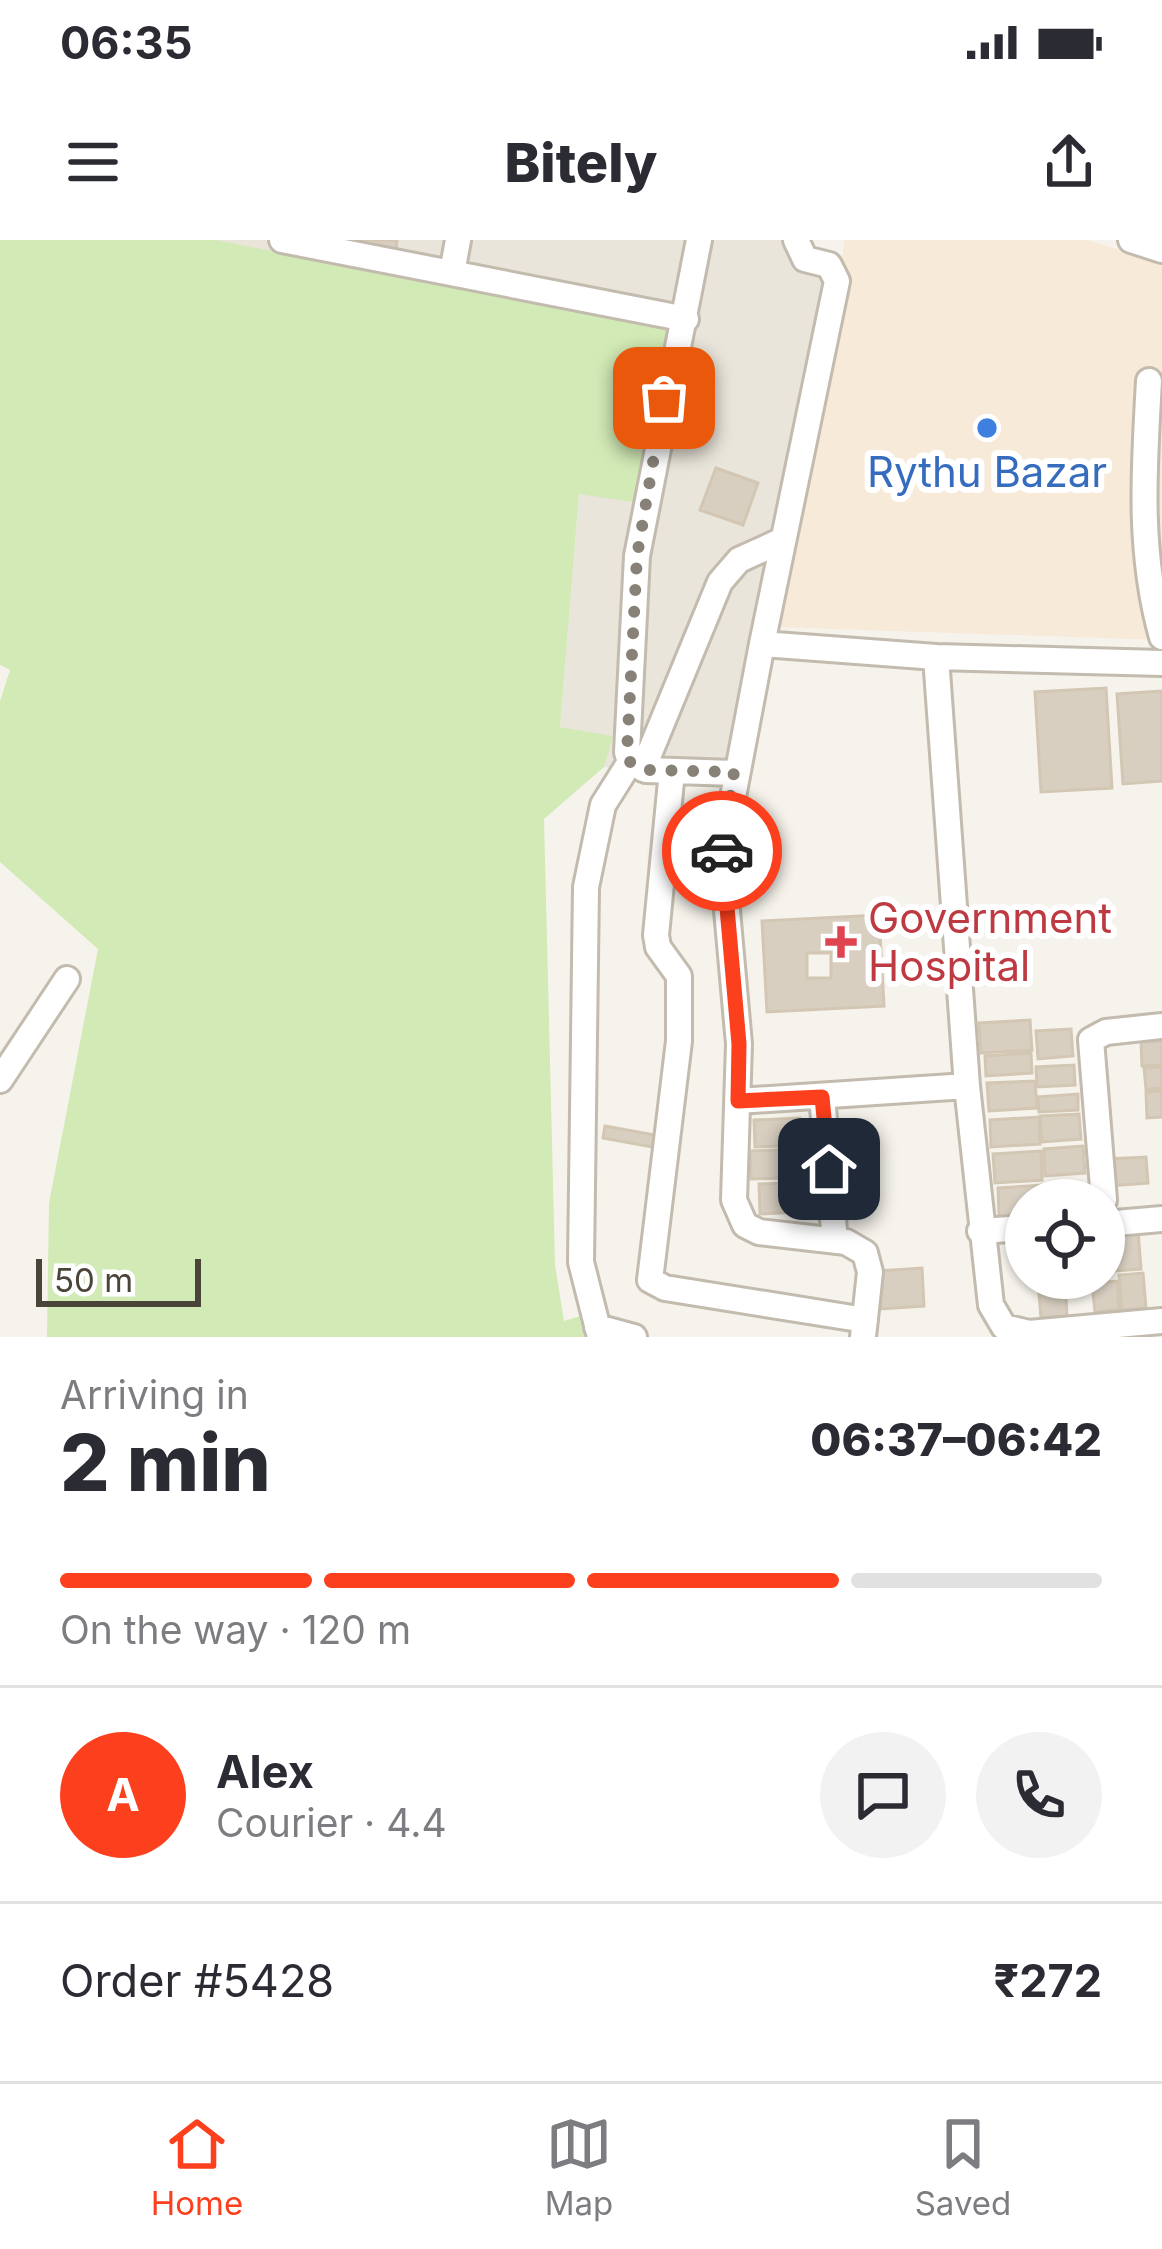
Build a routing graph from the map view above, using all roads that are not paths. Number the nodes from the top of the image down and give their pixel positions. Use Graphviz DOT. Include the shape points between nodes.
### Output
graph roads {
  1 [pos="282,240"];
  2 [pos="458,240"];
  3 [pos="699,240"];
  4 [pos="796,240"];
  5 [pos="1131,240"];
  6 [pos="1162,250"];
  7 [pos="452,273"];
  8 [pos="686,319"];
  9 [pos="1149,381"];
  10 [pos="783,540"];
  11 [pos="1162,637"];
  12 [pos="762,644"];
  13 [pos="936,657"];
  14 [pos="1162,663"];
  15 [pos="636,765"];
  16 [pos="672,772"];
  17 [pos="734,772"];
  18 [pos="67,979"];
  19 [pos="1162,1026"];
  20 [pos="0,1080"];
  21 [pos="967,1086"];
  22 [pos="822,1097"];
  23 [pos="738,1101"];
  24 [pos="1101,1179"];
  25 [pos="1125,1215"];
  26 [pos="1162,1219"];
  27 [pos="1005,1229"];
  28 [pos="980,1231"];
  29 [pos="836,1241"];
  30 [pos="1162,1322"];
  31 [pos="864,1329"];
  32 [pos="598,1332"];
  33 [pos="634,1337"];
  1 -- 7 [label="street"];
  2 -- 7 [label="street"];
  3 -- 8 [label="street"];
  4 -- 10 [label="street" via="805,259 829,265 837,281"];
  5 -- 6 [label="street"];
  7 -- 8 [label="street"];
  8 -- 15 [label="street" via="637,556"];
  9 -- 11 [label="street" via="1144,536"];
  10 -- 12 [label="street"];
  10 -- 15 [label="street" via="739,560 720,582"];
  12 -- 13 [label="street"];
  12 -- 17 [label="street"];
  13 -- 14 [label="street"];
  13 -- 21 [label="street"];
  15 -- 16 [label="street"];
  15 -- 32 [label="street" via="603,805 586,887 580,1262"];
  16 -- 17 [label="street"];
  16 -- 31 [label="street" via="656,934 679,976 680,1041 650,1280"];
  17 -- 23 [label="street" via="722,877"];
  18 -- 20 [label="street"];
  19 -- 24 [label="street" via="1091,1040"];
  21 -- 22 [label="street"];
  21 -- 28 [label="street"];
  22 -- 23 [label="street"];
  22 -- 29 [label="street"];
  23 -- 29 [label="street" via="737,1215 759,1232"];
  25 -- 26 [label="street"];
  27 -- 28 [label="street"];
  28 -- 30 [label="street" via="991,1305 1004,1327 1029,1333"];
  29 -- 31 [label="street" via="857,1246 869,1262"];
  32 -- 33 [label="street"];
}
